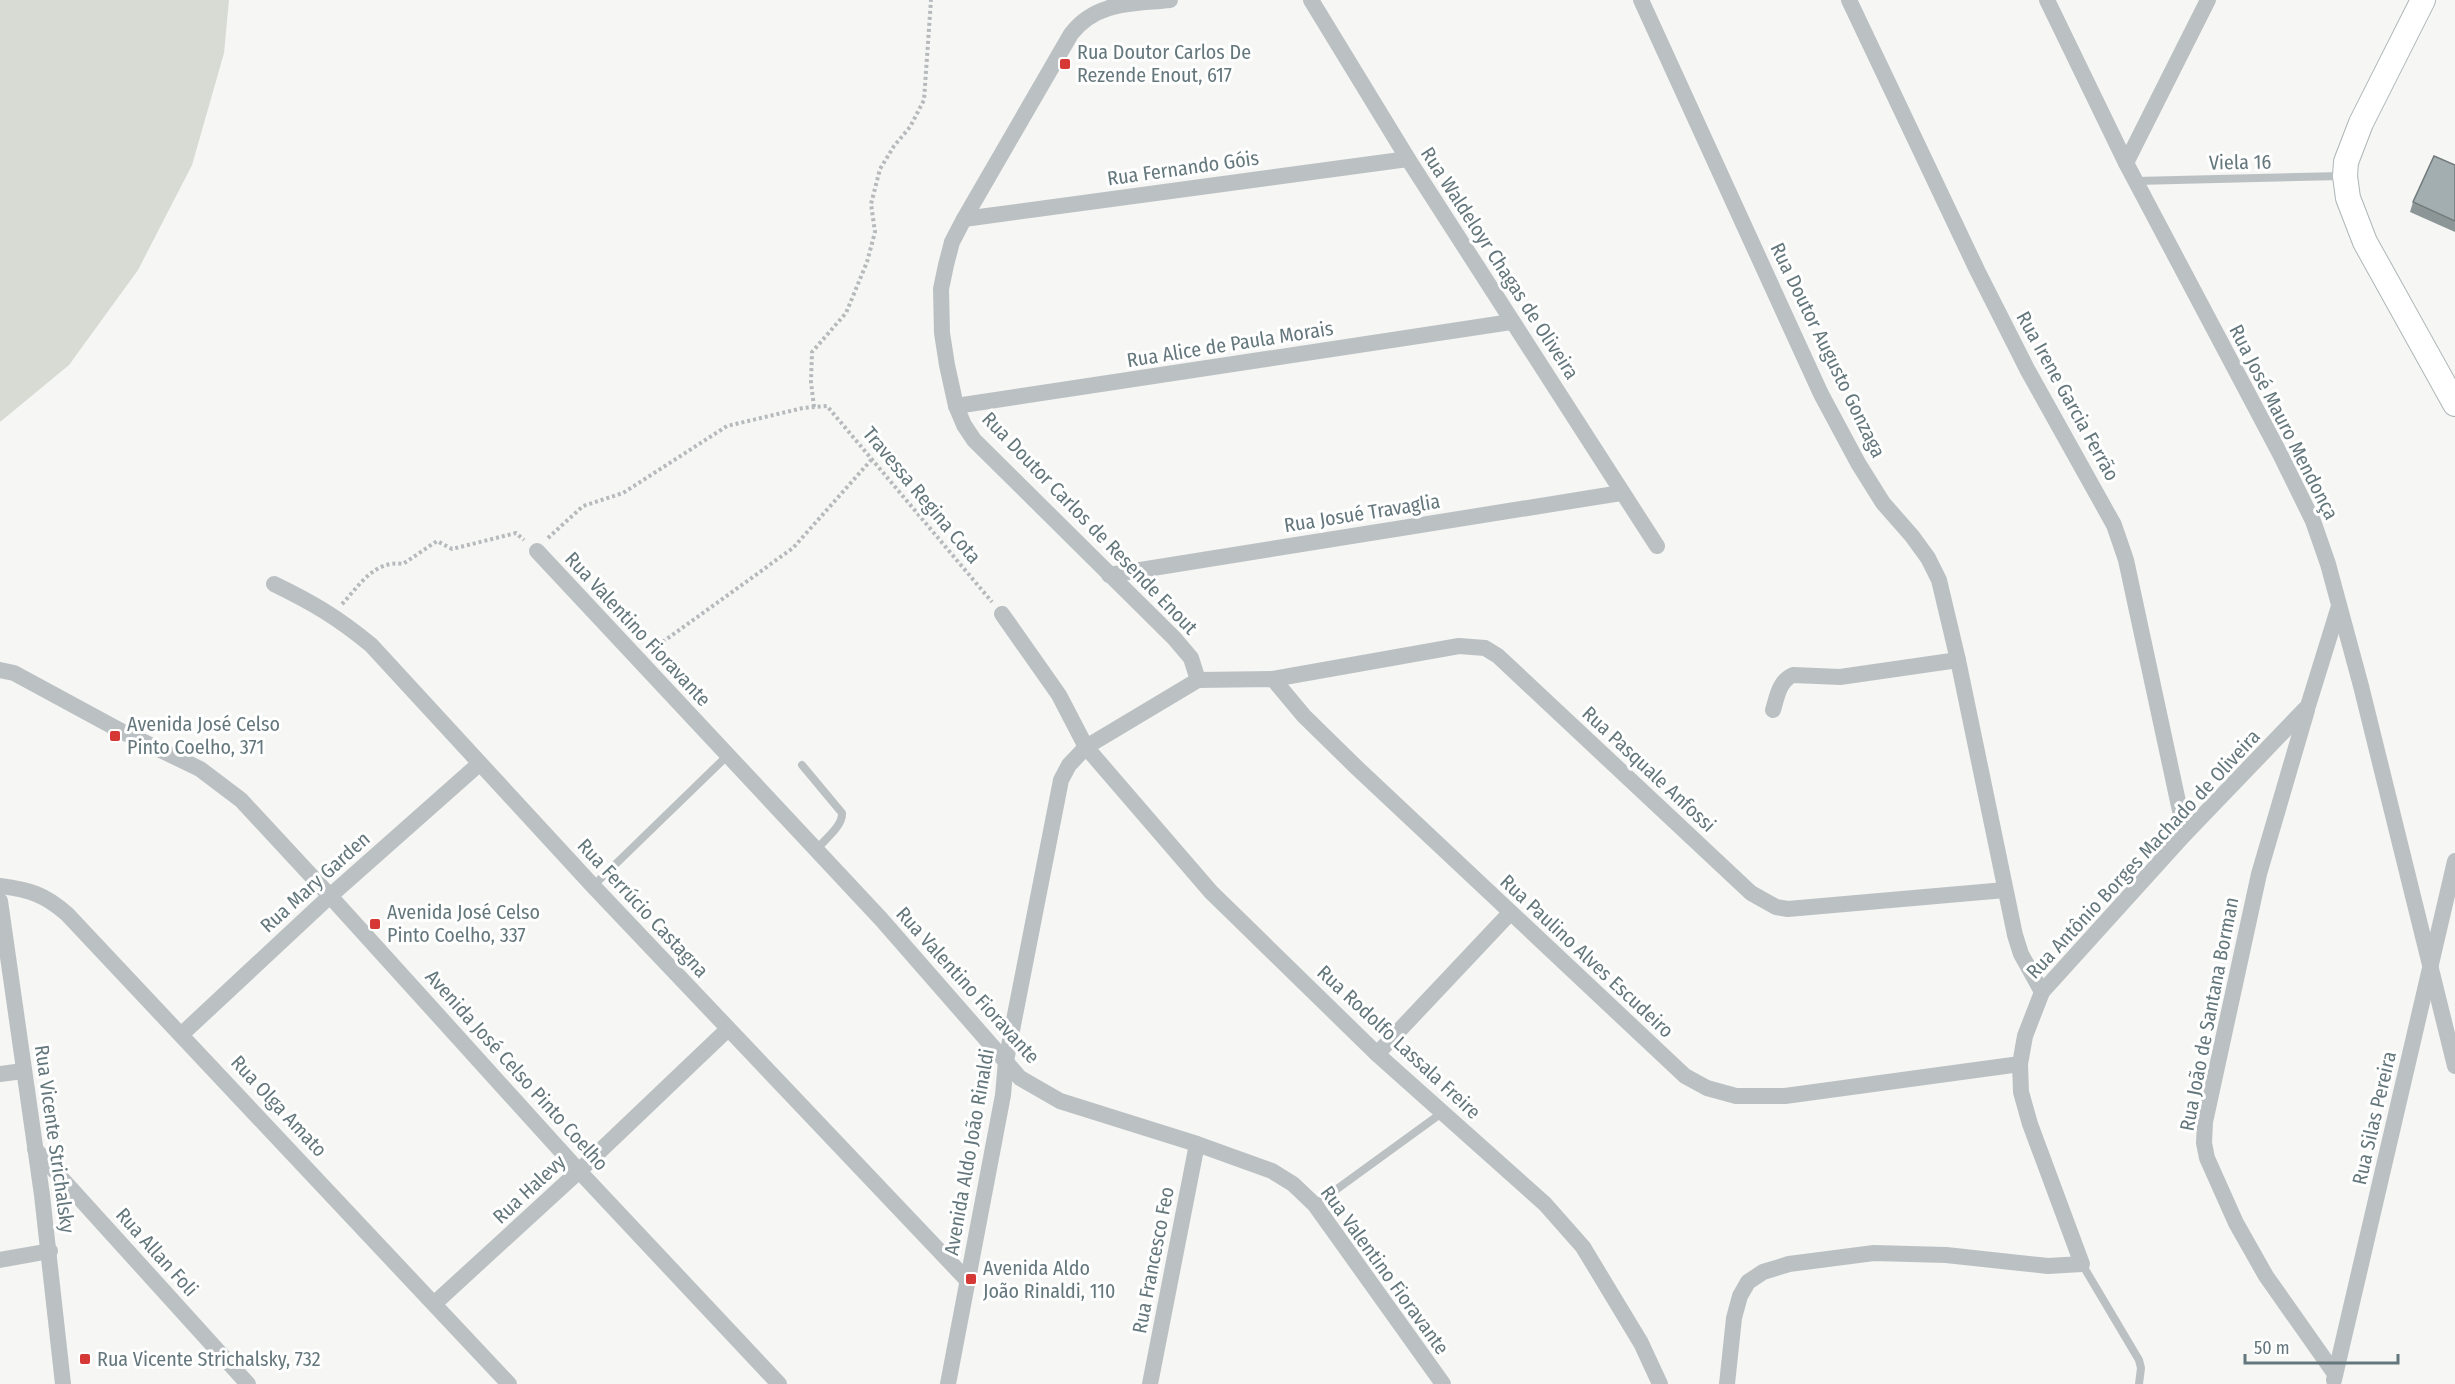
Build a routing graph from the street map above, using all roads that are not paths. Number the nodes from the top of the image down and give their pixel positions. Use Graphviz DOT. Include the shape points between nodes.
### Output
graph roads {
  1 [pos="1170,0"];
  2 [pos="1311,0"];
  3 [pos="1641,0"];
  4 [pos="1849,0"];
  5 [pos="2047,0"];
  6 [pos="2208,0"];
  7 [pos="2423,0"];
  8 [pos="1408,159"];
  9 [pos="2126,163"];
  10 [pos="2345,176"];
  11 [pos="2136,181"];
  12 [pos="964,219"];
  13 [pos="1511,322"];
  14 [pos="2455,404"];
  15 [pos="956,406"];
  16 [pos="1621,492"];
  17 [pos="1657,546"];
  18 [pos="537,551"];
  19 [pos="1109,575"];
  20 [pos="274,584"];
  21 [pos="2339,606"];
  22 [pos="1002,614"];
  23 [pos="1958,660"];
  24 [pos="0,670"];
  25 [pos="1273,679"];
  26 [pos="1198,680"];
  27 [pos="2308,706"];
  28 [pos="1773,710"];
  29 [pos="1086,747"];
  30 [pos="727,756"];
  31 [pos="479,764"];
  32 [pos="802,765"];
  33 [pos="2185,834"];
  34 [pos="816,850"];
  35 [pos="2455,861"];
  36 [pos="0,886"];
  37 [pos="593,886"];
  38 [pos="2005,890"];
  39 [pos="330,896"];
  40 [pos="0,901"];
  41 [pos="1510,913"];
  42 [pos="2431,970"];
  43 [pos="2042,992"];
  44 [pos="728,1029"];
  45 [pos="182,1034"];
  46 [pos="1377,1054"];
  47 [pos="1006,1061"];
  48 [pos="2020,1064"];
  49 [pos="2455,1066"];
  50 [pos="23,1071"];
  51 [pos="0,1074"];
  52 [pos="1443,1112"];
  53 [pos="1197,1144"];
  54 [pos="35,1148"];
  55 [pos="579,1172"];
  56 [pos="1314,1204"];
  57 [pos="50,1251"];
  58 [pos="0,1260"];
  59 [pos="2082,1263"];
  60 [pos="967,1280"];
  61 [pos="435,1303"];
  62 [pos="2334,1379"];
  63 [pos="63,1384"];
  64 [pos="248,1384"];
  65 [pos="509,1384"];
  66 [pos="779,1384"];
  67 [pos="948,1384"];
  68 [pos="1150,1384"];
  69 [pos="1443,1384"];
  70 [pos="1660,1384"];
  71 [pos="1727,1384"];
  72 [pos="2139,1384"];
  1 -- 12 [label="street, Rua Doutor Carlos de Resende Enout" via="1112,6 1079,23"];
  2 -- 8 [label="street, Rua Waldeloyr Chagas de Oliveira"];
  3 -- 23 [label="street, Rua Doutor Augusto Gonzaga" via="1821,394 1858,463 1939,580"];
  4 -- 33 [label="street, Rua Irene Garcia Ferrão" via="2017,350 2114,525 2126,560"];
  5 -- 9 [label="street, Rua José Mauro Mendonça"];
  6 -- 9 [label="street"];
  7 -- 10 [label="main road" via="2361,123 2346,162"];
  8 -- 12 [label="street, Rua Fernando Góis"];
  8 -- 13 [label="street, Rua Waldeloyr Chagas de Oliveira"];
  9 -- 11 [label="street, Rua José Mauro Mendonça"];
  10 -- 11 [label="lane, Viela 16"];
  10 -- 14 [label="main road" via="2348,198 2365,242"];
  11 -- 21 [label="street, Rua José Mauro Mendonça" via="2298,488"];
  12 -- 15 [label="street, Rua Doutor Carlos de Resende Enout" via="952,242 941,289 942,333"];
  13 -- 15 [label="street, Rua Alice de Paula Morais"];
  13 -- 16 [label="street, Rua Waldeloyr Chagas de Oliveira"];
  15 -- 19 [label="street, Rua Doutor Carlos de Resende Enout" via="974,440"];
  16 -- 17 [label="street, Rua Waldeloyr Chagas de Oliveira"];
  16 -- 19 [label="street, Rua Josué Travaglia"];
  18 -- 30 [label="street, Rua Valentino Fioravante"];
  19 -- 26 [label="street, Rua Doutor Carlos de Resende Enout" via="1186,652"];
  20 -- 31 [label="street, Rua Ferrúcio Castagna" via="333,615 371,645"];
  21 -- 27 [label="street, Rua Antônio Borges Machado de Oliveira"];
  21 -- 42 [label="street, Rua José Mauro Mendonça"];
  22 -- 29 [label="street, Rua Rodolfo Lassala Freire" via="1059,695"];
  23 -- 28 [label="street" via="1840,677 1793,675 1781,685"];
  23 -- 38 [label="street, Rua Doutor Augusto Gonzaga"];
  24 -- 39 [label="street, Avenida José Celso Pinto Coelho" via="31,681 220,782"];
  25 -- 26 [label="street"];
  25 -- 38 [label="street, Rua Pasquale Anfossi" via="1459,646 1485,648 1506,663 1751,893 1776,908"];
  25 -- 41 [label="street, Rua Paulino Alves Escudeiro" via="1304,716"];
  26 -- 29 [label="street, Avenida Aldo João Rinaldi"];
  27 -- 33 [label="street, Rua Antônio Borges Machado de Oliveira"];
  27 -- 62 [label="street, Rua João de Santana Borman" via="2259,874 2205,1122 2204,1143 2206,1158 2236,1223"];
  29 -- 46 [label="street, Rua Rodolfo Lassala Freire" via="1211,892"];
  29 -- 47 [label="street, Avenida Aldo João Rinaldi" via="1069,765 1055,801"];
  30 -- 34 [label="street, Rua Valentino Fioravante"];
  30 -- 37 [label="lane"];
  31 -- 37 [label="street, Rua Ferrúcio Castagna"];
  31 -- 39 [label="street, Rua Mary Garden"];
  32 -- 34 [label="lane" via="843,818"];
  33 -- 43 [label="street, Rua Antônio Borges Machado de Oliveira"];
  34 -- 47 [label="street, Rua Valentino Fioravante"];
  35 -- 42 [label="street, Rua Silas Pereira"];
  36 -- 45 [label="street, Rua Olga Amato" via="29,890 55,903"];
  37 -- 44 [label="street, Rua Ferrúcio Castagna"];
  38 -- 43 [label="street, Rua Doutor Augusto Gonzaga" via="2021,954"];
  39 -- 45 [label="street, Rua Mary Garden"];
  39 -- 55 [label="street, Avenida José Celso Pinto Coelho"];
  40 -- 50 [label="street, Rua Vicente Strichalsky"];
  41 -- 46 [label="street"];
  41 -- 48 [label="street, Rua Paulino Alves Escudeiro" via="1685,1076 1721,1092 1736,1096 1785,1096"];
  42 -- 49 [label="street, Rua José Mauro Mendonça"];
  42 -- 62 [label="street, Rua Silas Pereira"];
  43 -- 48 [label="street, Rua Antônio Borges Machado de Oliveira" via="2025,1036"];
  44 -- 55 [label="street, Rua Halevy"];
  44 -- 60 [label="street, Rua Ferrúcio Castagna"];
  45 -- 61 [label="street, Rua Olga Amato"];
  46 -- 52 [label="street, Rua Rodolfo Lassala Freire"];
  47 -- 53 [label="street, Rua Valentino Fioravante" via="1020,1078 1060,1101"];
  47 -- 60 [label="street, Avenida Aldo João Rinaldi" via="1003,1095"];
  48 -- 59 [label="street, Rua Antônio Borges Machado de Oliveira" via="2021,1092 2030,1124"];
  50 -- 51 [label="street"];
  50 -- 54 [label="street, Rua Vicente Strichalsky"];
  52 -- 56 [label="lane"];
  52 -- 70 [label="street, Rua Rodolfo Lassala Freire" via="1545,1204 1583,1247 1641,1343"];
  53 -- 56 [label="street, Rua Valentino Fioravante" via="1272,1171"];
  53 -- 68 [label="street, Rua Francesco Feo"];
  54 -- 57 [label="street, Rua Vicente Strichalsky"];
  54 -- 64 [label="street, Rua Allan Foli"];
  55 -- 61 [label="street, Rua Halevy"];
  55 -- 66 [label="street, Avenida José Celso Pinto Coelho"];
  56 -- 69 [label="street, Rua Valentino Fioravante"];
  57 -- 58 [label="street"];
  57 -- 63 [label="street, Rua Vicente Strichalsky"];
  59 -- 71 [label="street" via="2048,1266 1946,1255 1874,1253 1789,1264 1763,1272 1748,1282 1740,1296"];
  59 -- 72 [label="lane" via="2139,1360"];
  60 -- 67 [label="street, Avenida Aldo João Rinaldi"];
  61 -- 65 [label="street, Rua Olga Amato"];
}
